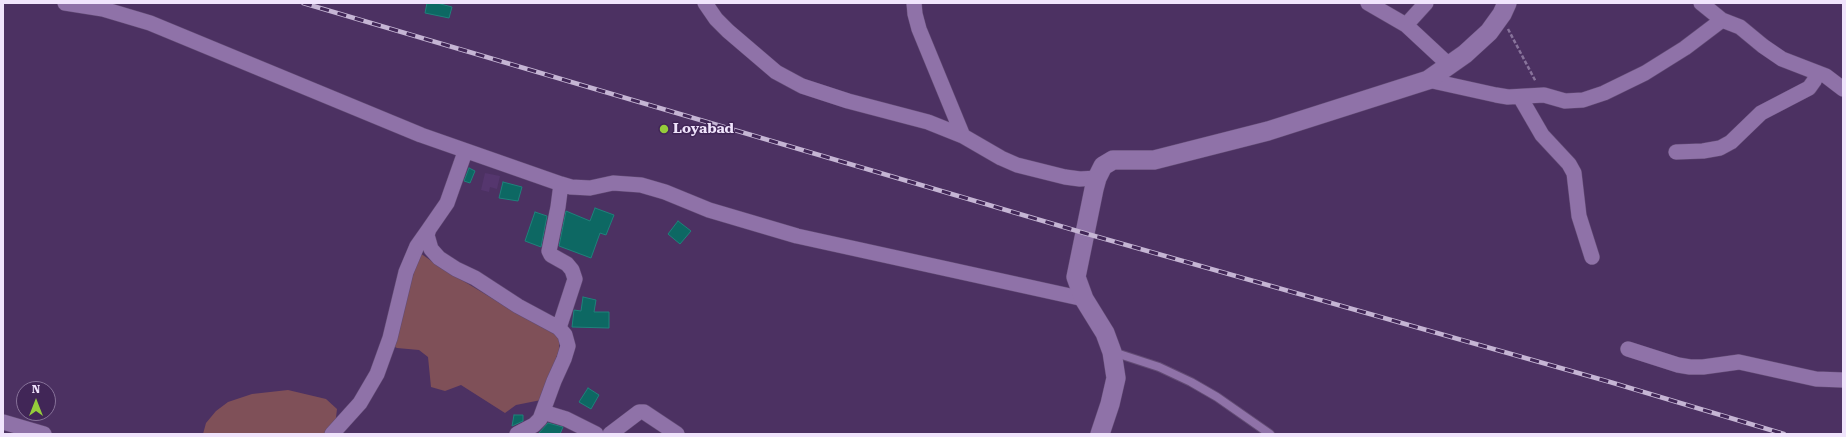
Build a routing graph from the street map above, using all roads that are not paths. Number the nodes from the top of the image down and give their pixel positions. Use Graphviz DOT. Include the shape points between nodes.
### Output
graph roads {
  1 [pos="65,3"];
  2 [pos="706,3"];
  3 [pos="914,3"];
  4 [pos="1368,3"];
  5 [pos="1426,3"];
  6 [pos="1701,3"];
  7 [pos="1504,9"];
  8 [pos="1722,20"];
  9 [pos="1406,25"];
  10 [pos="1449,66"];
  11 [pos="1817,73"];
  12 [pos="1428,80"];
  13 [pos="1843,89"];
  14 [pos="1520,97"];
  15 [pos="962,136"];
  16 [pos="465,152"];
  17 [pos="1676,152"];
  18 [pos="1096,178"];
  19 [pos="561,184"];
  20 [pos="429,229"];
  21 [pos="1592,256"];
  22 [pos="1084,298"];
  23 [pos="559,328"];
  24 [pos="1628,349"];
  25 [pos="1112,352"];
  26 [pos="1843,380"];
  27 [pos="543,412"];
  28 [pos="3,422"];
  29 [pos="534,430"];
  30 [pos="44,434"];
  31 [pos="332,434"];
  32 [pos="517,434"];
  33 [pos="596,434"];
  34 [pos="610,434"];
  35 [pos="677,434"];
  36 [pos="1100,434"];
  37 [pos="1270,434"];
  1 -- 16 [label="street" via="103,9 164,29"];
  2 -- 15 [label="street" via="716,19 728,31 776,72 788,79 848,101 928,122"];
  3 -- 15 [label="street" via="918,29"];
  4 -- 9 [label="street"];
  5 -- 9 [label="street"];
  6 -- 8 [label="street"];
  7 -- 10 [label="street" via="1489,32"];
  8 -- 11 [label="street" via="1740,27 1782,59"];
  8 -- 14 [label="street" via="1669,59 1604,93 1572,101 1544,95"];
  9 -- 10 [label="street"];
  10 -- 12 [label="street"];
  11 -- 13 [label="street" via="1826,76"];
  11 -- 17 [label="street" via="1809,88 1761,113 1731,142 1720,148"];
  12 -- 14 [label="street" via="1496,95"];
  12 -- 18 [label="street" via="1268,131 1154,160 1114,160 1103,166"];
  14 -- 21 [label="street" via="1542,135 1574,173 1578,216"];
  15 -- 18 [label="street" via="1017,164 1065,177"];
  16 -- 19 [label="street"];
  16 -- 20 [label="street" via="447,203"];
  18 -- 22 [label="street" via="1076,277"];
  19 -- 22 [label="street" via="590,188 614,182 641,185 709,210 797,236"];
  19 -- 23 [label="street" via="549,251 551,255 567,264 575,279"];
  20 -- 23 [label="street" via="428,244 439,258"];
  20 -- 31 [label="street" via="417,246 406,272 390,338 376,374 360,403"];
  22 -- 25 [label="street" via="1105,333"];
  23 -- 27 [label="street" via="565,335 567,352"];
  24 -- 26 [label="street" via="1690,367 1739,362 1816,379"];
  25 -- 36 [label="street" via="1116,378"];
  25 -- 37 [label="lane" via="1159,367 1191,382"];
  27 -- 29 [label="street"];
  27 -- 33 [label="street" via="566,419"];
  28 -- 30 [label="street"];
  29 -- 32 [label="street"];
  34 -- 35 [label="street" via="639,412 644,412"];
}
